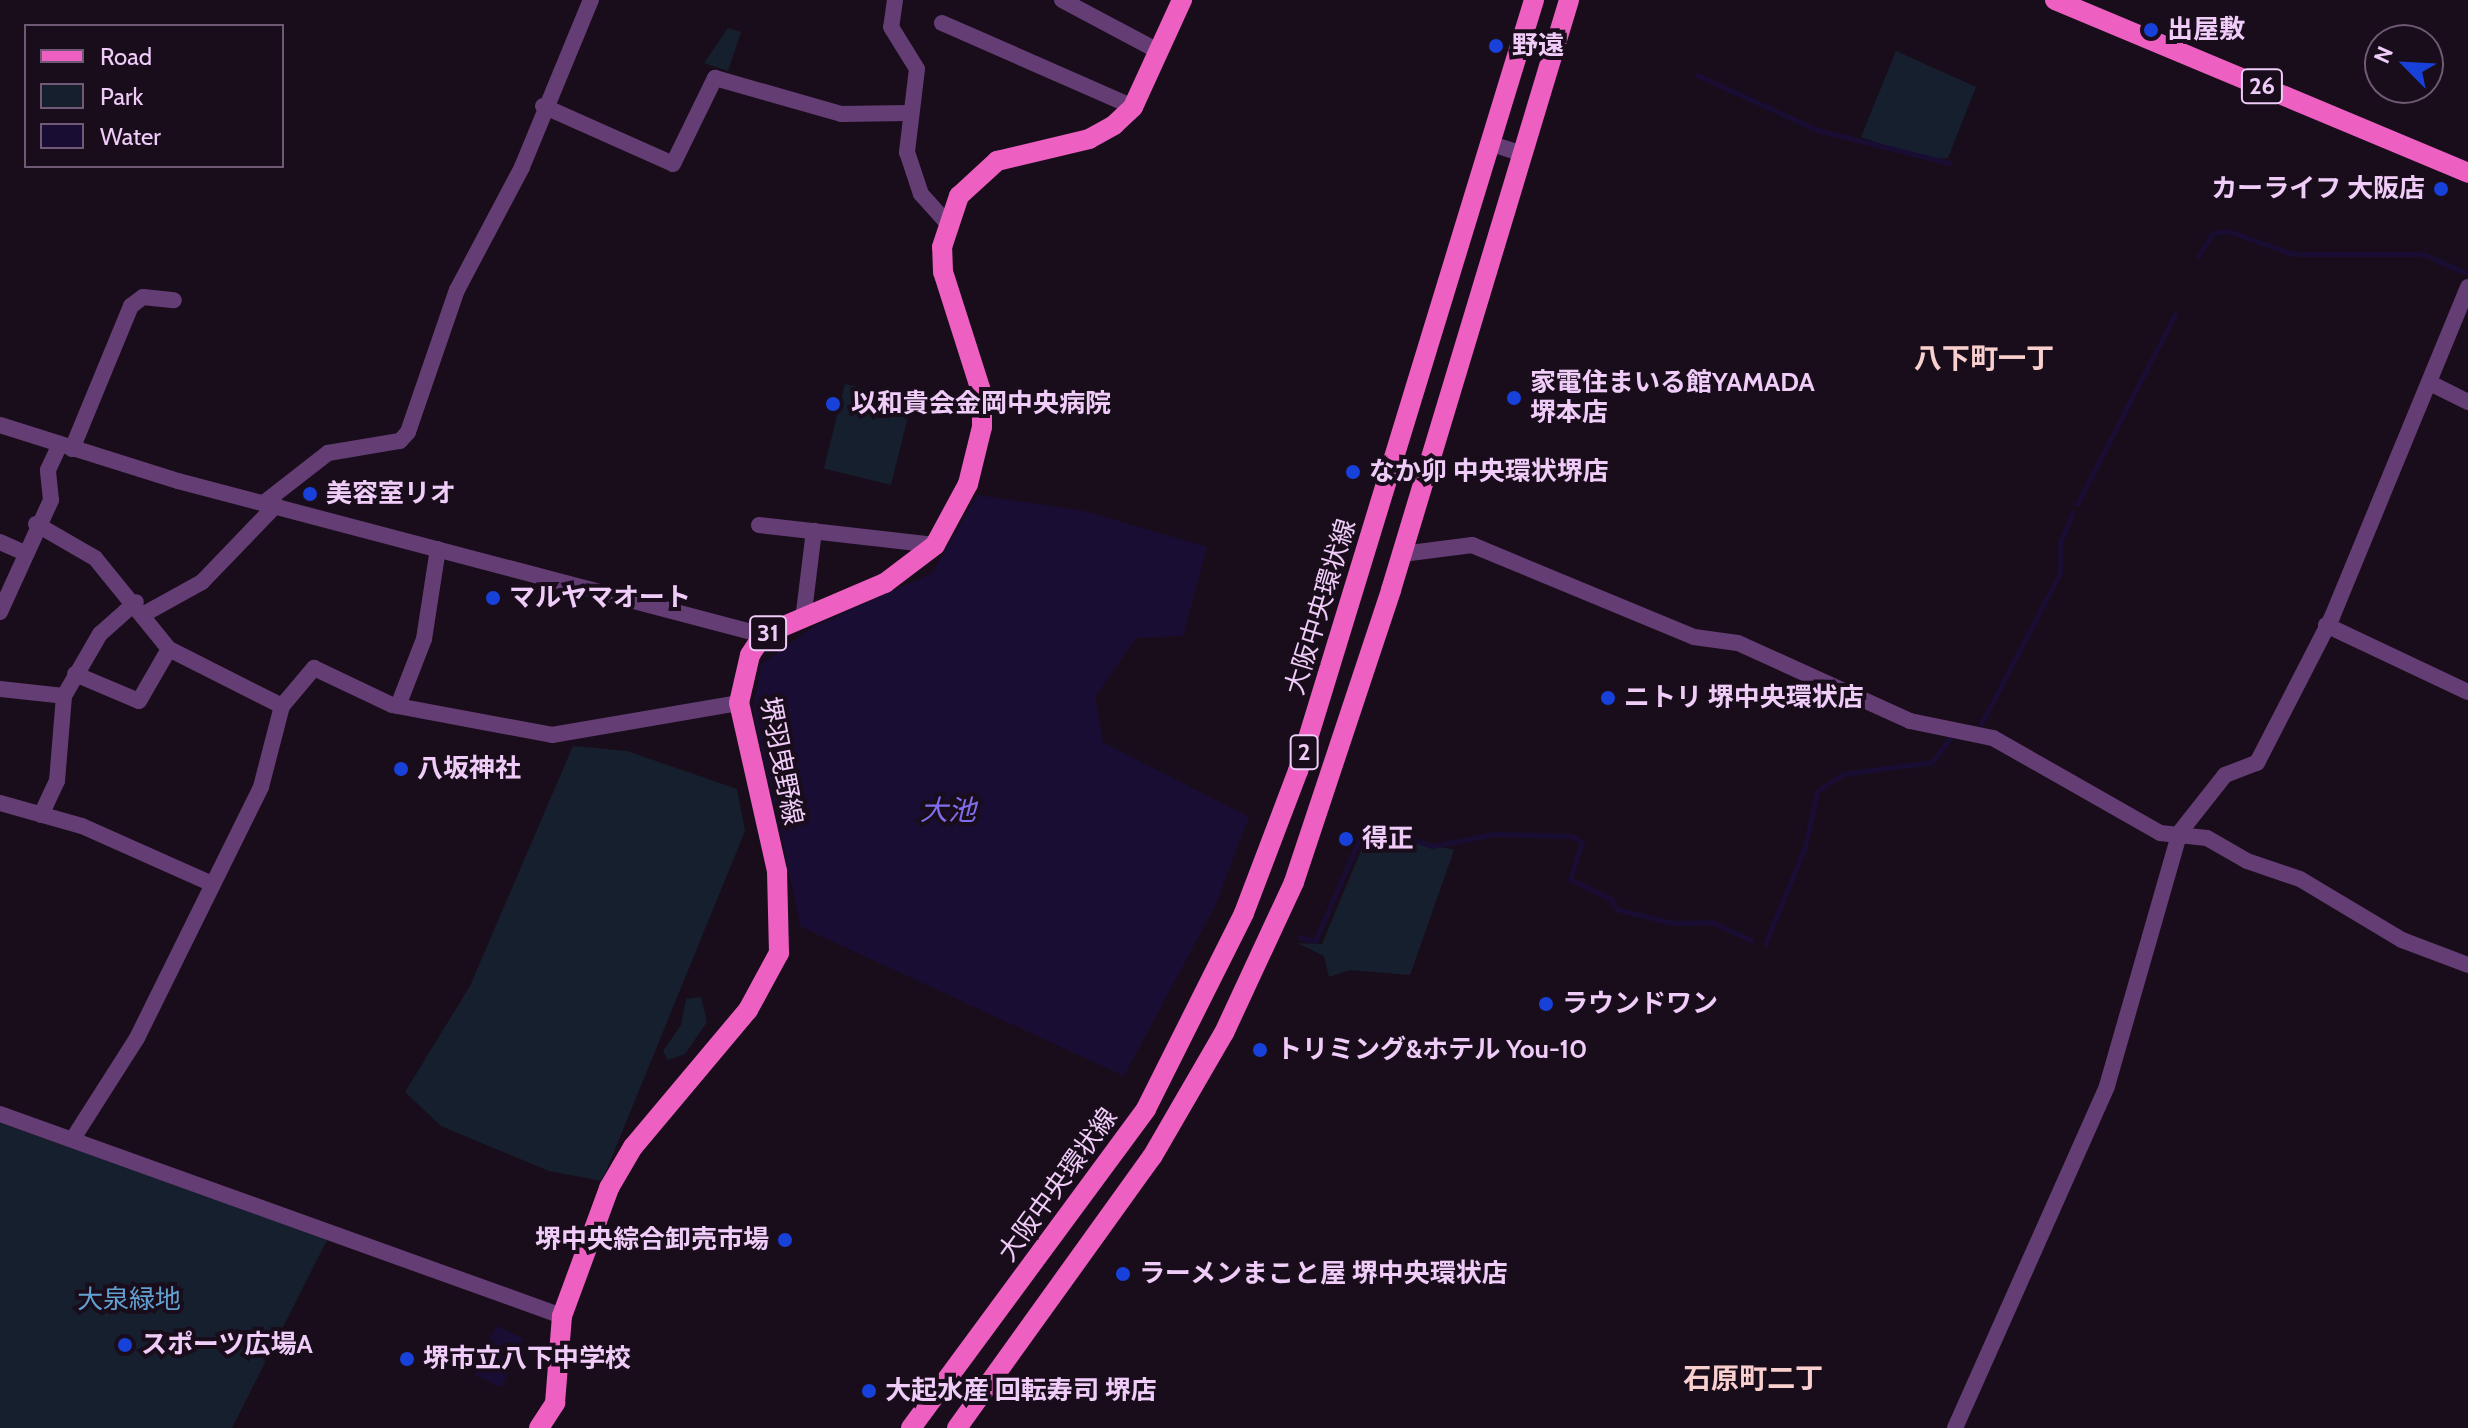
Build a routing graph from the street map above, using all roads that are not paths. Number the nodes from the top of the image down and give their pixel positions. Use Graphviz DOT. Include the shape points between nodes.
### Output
graph roads {
  1 [pos="591,0"];
  2 [pos="895,0"];
  3 [pos="1062,0"];
  4 [pos="1182,0"];
  5 [pos="1534,0"];
  6 [pos="1569,0"];
  7 [pos="2055,0"];
  8 [pos="942,23"];
  9 [pos="1158,51"];
  10 [pos="543,106"];
  11 [pos="1133,107"];
  12 [pos="908,113"];
  13 [pos="1492,144"];
  14 [pos="1522,154"];
  15 [pos="2468,173"];
  16 [pos="947,223"];
  17 [pos="2468,287"];
  18 [pos="174,300"];
  19 [pos="2432,384"];
  20 [pos="2468,402"];
  21 [pos="0,425"];
  22 [pos="66,448"];
  23 [pos="270,504"];
  24 [pos="36,524"];
  25 [pos="759,525"];
  26 [pos="814,531"];
  27 [pos="0,542"];
  28 [pos="935,545"];
  29 [pos="438,549"];
  30 [pos="22,552"];
  31 [pos="1402,554"];
  32 [pos="141,608"];
  33 [pos="0,612"];
  34 [pos="803,620"];
  35 [pos="2326,625"];
  36 [pos="763,635"];
  37 [pos="169,649"];
  38 [pos="75,674"];
  39 [pos="1,686"];
  40 [pos="2468,692"];
  41 [pos="64,696"];
  42 [pos="739,703"];
  43 [pos="282,706"];
  44 [pos="398,706"];
  45 [pos="0,803"];
  46 [pos="41,815"];
  47 [pos="2180,832"];
  48 [pos="212,884"];
  49 [pos="2468,965"];
  50 [pos="0,1114"];
  51 [pos="74,1137"];
  52 [pos="562,1316"];
  53 [pos="539,1428"];
  54 [pos="911,1428"];
  55 [pos="957,1428"];
  56 [pos="1955,1428"];
  1 -- 10 [label="street"];
  2 -- 12 [label="street" via="891,27 917,69"];
  3 -- 9 [label="street"];
  4 -- 9 [label="main road, 31"];
  5 -- 13 [label="main road, 大阪中央環状線 / 2"];
  6 -- 14 [label="main road, 2"];
  7 -- 15 [label="main road, 26"];
  8 -- 11 [label="street"];
  9 -- 11 [label="main road, 31"];
  10 -- 12 [label="street" via="673,164 715,78 841,114"];
  10 -- 23 [label="street" via="522,167 457,290 408,432 400,441 328,453"];
  11 -- 16 [label="main road, 31" via="1089,139 997,161 959,196"];
  12 -- 16 [label="street" via="907,152 921,194"];
  13 -- 14 [label="street"];
  13 -- 54 [label="main road, 大阪中央環状線 / 2" via="1298,771 1232,941 1146,1109"];
  14 -- 31 [label="main road, 2"];
  16 -- 28 [label="main road, 31" via="943,272 982,394 982,427 968,484"];
  17 -- 19 [label="street"];
  18 -- 22 [label="street" via="143,297 131,306"];
  19 -- 20 [label="street"];
  19 -- 35 [label="street"];
  21 -- 22 [label="street"];
  22 -- 23 [label="street"];
  22 -- 24 [label="street" via="48,470 51,500"];
  23 -- 29 [label="street"];
  23 -- 32 [label="street" via="202,582"];
  24 -- 30 [label="street"];
  24 -- 32 [label="street" via="95,558"];
  25 -- 26 [label="street"];
  26 -- 28 [label="street"];
  26 -- 34 [label="street"];
  27 -- 30 [label="street"];
  28 -- 34 [label="main road, 31" via="885,583"];
  29 -- 36 [label="street"];
  29 -- 44 [label="street" via="424,639"];
  30 -- 33 [label="street"];
  31 -- 47 [label="street" via="1472,545 1516,559 1694,637 1738,643 1910,721 1993,738 2160,833"];
  31 -- 55 [label="main road, 2" via="1294,882 1251,981 1152,1157"];
  32 -- 37 [label="street"];
  32 -- 38 [label="street" via="100,634"];
  34 -- 36 [label="main road, 31"];
  35 -- 40 [label="street"];
  35 -- 47 [label="street" via="2257,763 2225,775"];
  36 -- 42 [label="main road, 堺羽曳野線 / 31" via="750,655"];
  37 -- 38 [label="street" via="139,701"];
  37 -- 43 [label="street"];
  38 -- 41 [label="street"];
  39 -- 41 [label="street"];
  41 -- 46 [label="street" via="57,781"];
  42 -- 44 [label="street" via="552,735"];
  42 -- 52 [label="main road, 堺羽曳野線 / 31" via="777,871 779,953 709,1064 633,1147 584,1244"];
  43 -- 44 [label="street" via="314,668"];
  43 -- 48 [label="street" via="261,787"];
  45 -- 46 [label="street"];
  46 -- 48 [label="street" via="82,826"];
  47 -- 49 [label="street" via="2300,879 2402,940"];
  47 -- 56 [label="street" via="2107,1086"];
  48 -- 51 [label="street" via="137,1038"];
  50 -- 51 [label="street"];
  51 -- 52 [label="street"];
  52 -- 53 [label="main road, 堺羽曳野線 / 31" via="555,1403"];
}
